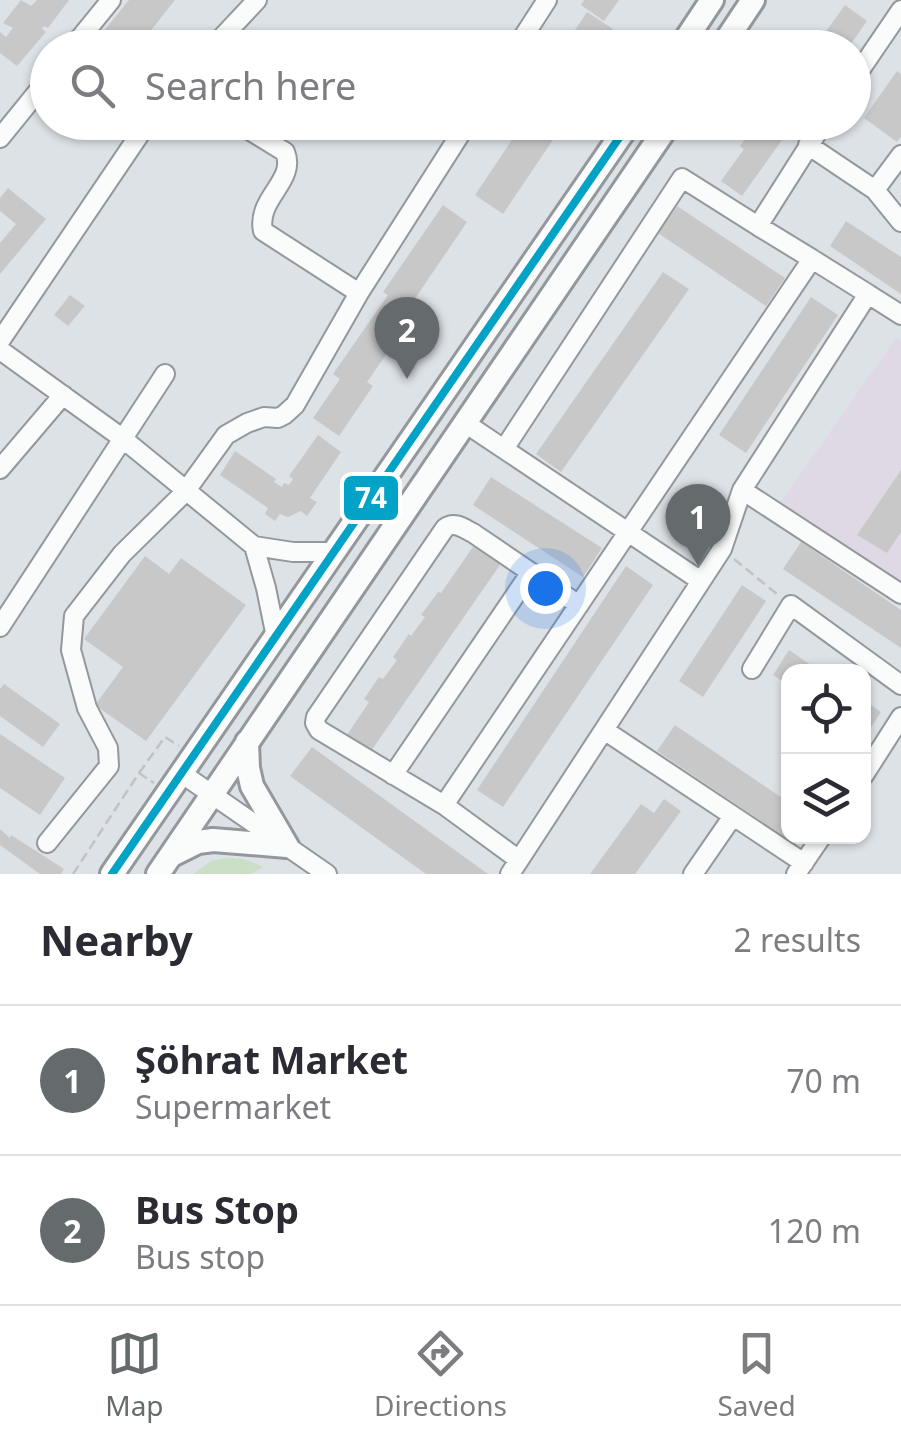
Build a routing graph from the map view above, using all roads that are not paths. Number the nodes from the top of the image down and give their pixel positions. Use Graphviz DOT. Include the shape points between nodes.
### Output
graph roads {
  1 [pos="111,0"];
  2 [pos="257,0"];
  3 [pos="547,0"];
  4 [pos="712,0"];
  5 [pos="754,0"];
  6 [pos="901,10"];
  7 [pos="87,30"];
  8 [pos="229,30"];
  9 [pos="528,30"];
  10 [pos="692,30"];
  11 [pos="733,30"];
  12 [pos="871,54"];
  13 [pos="30,100"];
  14 [pos="0,138"];
  15 [pos="136,140"];
  16 [pos="265,140"];
  17 [pos="457,140"];
  18 [pos="618,140"];
  19 [pos="658,140"];
  20 [pos="811,140"];
  21 [pos="808,145"];
  22 [pos="901,155"];
  23 [pos="875,190"];
  24 [pos="901,222"];
  25 [pos="758,226"];
  26 [pos="812,259"];
  27 [pos="359,293"];
  28 [pos="868,294"];
  29 [pos="901,315"];
  30 [pos="0,341"];
  31 [pos="0,350"];
  32 [pos="165,374"];
  33 [pos="63,395"];
  34 [pos="465,422"];
  35 [pos="122,438"];
  36 [pos="504,449"];
  37 [pos="0,469"];
  38 [pos="742,490"];
  39 [pos="185,492"];
  40 [pos="628,532"];
  41 [pos="254,546"];
  42 [pos="334,552"];
  43 [pos="530,572"];
  44 [pos="701,581"];
  45 [pos="901,594"];
  46 [pos="579,605"];
  47 [pos="0,628"];
  48 [pos="276,637"];
  49 [pos="752,669"];
  50 [pos="901,684"];
  51 [pos="901,717"];
  52 [pos="604,730"];
  53 [pos="247,742"];
  54 [pos="871,763"];
  55 [pos="180,773"];
  56 [pos="393,775"];
  57 [pos="212,794"];
  58 [pos="444,805"];
  59 [pos="733,816"];
  60 [pos="48,844"];
  61 [pos="816,844"];
  62 [pos="288,846"];
  63 [pos="164,865"];
  64 [pos="514,867"];
  65 [pos="800,868"];
  66 [pos="112,874"];
  67 [pos="327,874"];
  68 [pos="693,874"];
  1 -- 7 [label="street"];
  2 -- 8 [label="street"];
  3 -- 9 [label="street"];
  4 -- 10 [label="main road"];
  5 -- 11 [label="main road"];
  6 -- 12 [label="street"];
  13 -- 14 [label="street"];
  15 -- 30 [label="street"];
  16 -- 27 [label="street" via="288,159 263,209 263,231"];
  17 -- 27 [label="street"];
  18 -- 42 [label="main road"];
  19 -- 34 [label="main road"];
  20 -- 21 [label="street"];
  21 -- 23 [label="street"];
  21 -- 25 [label="street"];
  22 -- 23 [label="street"];
  23 -- 24 [label="street"];
  25 -- 26 [label="street"];
  25 -- 36 [label="street" via="682,178"];
  26 -- 28 [label="street"];
  26 -- 40 [label="street"];
  27 -- 39 [label="street" via="295,405 284,416 264,417 226,435"];
  28 -- 29 [label="street"];
  28 -- 38 [label="street"];
  31 -- 33 [label="street"];
  32 -- 35 [label="street"];
  33 -- 35 [label="street"];
  33 -- 37 [label="street"];
  34 -- 36 [label="street"];
  34 -- 53 [label="main road"];
  35 -- 39 [label="street"];
  35 -- 47 [label="street"];
  36 -- 40 [label="street"];
  38 -- 44 [label="street" via="722,548"];
  38 -- 45 [label="street"];
  39 -- 41 [label="street"];
  39 -- 60 [label="street" via="122,554 74,616 72,650 109,766"];
  40 -- 44 [label="street"];
  40 -- 46 [label="street"];
  41 -- 42 [label="street"];
  41 -- 48 [label="street"];
  42 -- 48 [label="main road"];
  43 -- 46 [label="street"];
  43 -- 56 [label="street"];
  43 -- 56 [label="street" via="450,524 322,706 319,730"];
  44 -- 52 [label="street"];
  46 -- 58 [label="street"];
  48 -- 55 [label="main road"];
  49 -- 50 [label="street" via="790,606"];
  51 -- 54 [label="street"];
  52 -- 59 [label="street"];
  52 -- 64 [label="street"];
  53 -- 57 [label="main road"];
  53 -- 62 [label="main road" via="252,786"];
  55 -- 57 [label="street"];
  55 -- 66 [label="main road"];
  56 -- 58 [label="street"];
  57 -- 62 [label="street"];
  57 -- 63 [label="main road"];
  58 -- 64 [label="street"];
  59 -- 65 [label="street"];
  59 -- 68 [label="street"];
  61 -- 65 [label="street"];
  62 -- 63 [label="main road" via="198,842"];
  62 -- 67 [label="street"];
}
